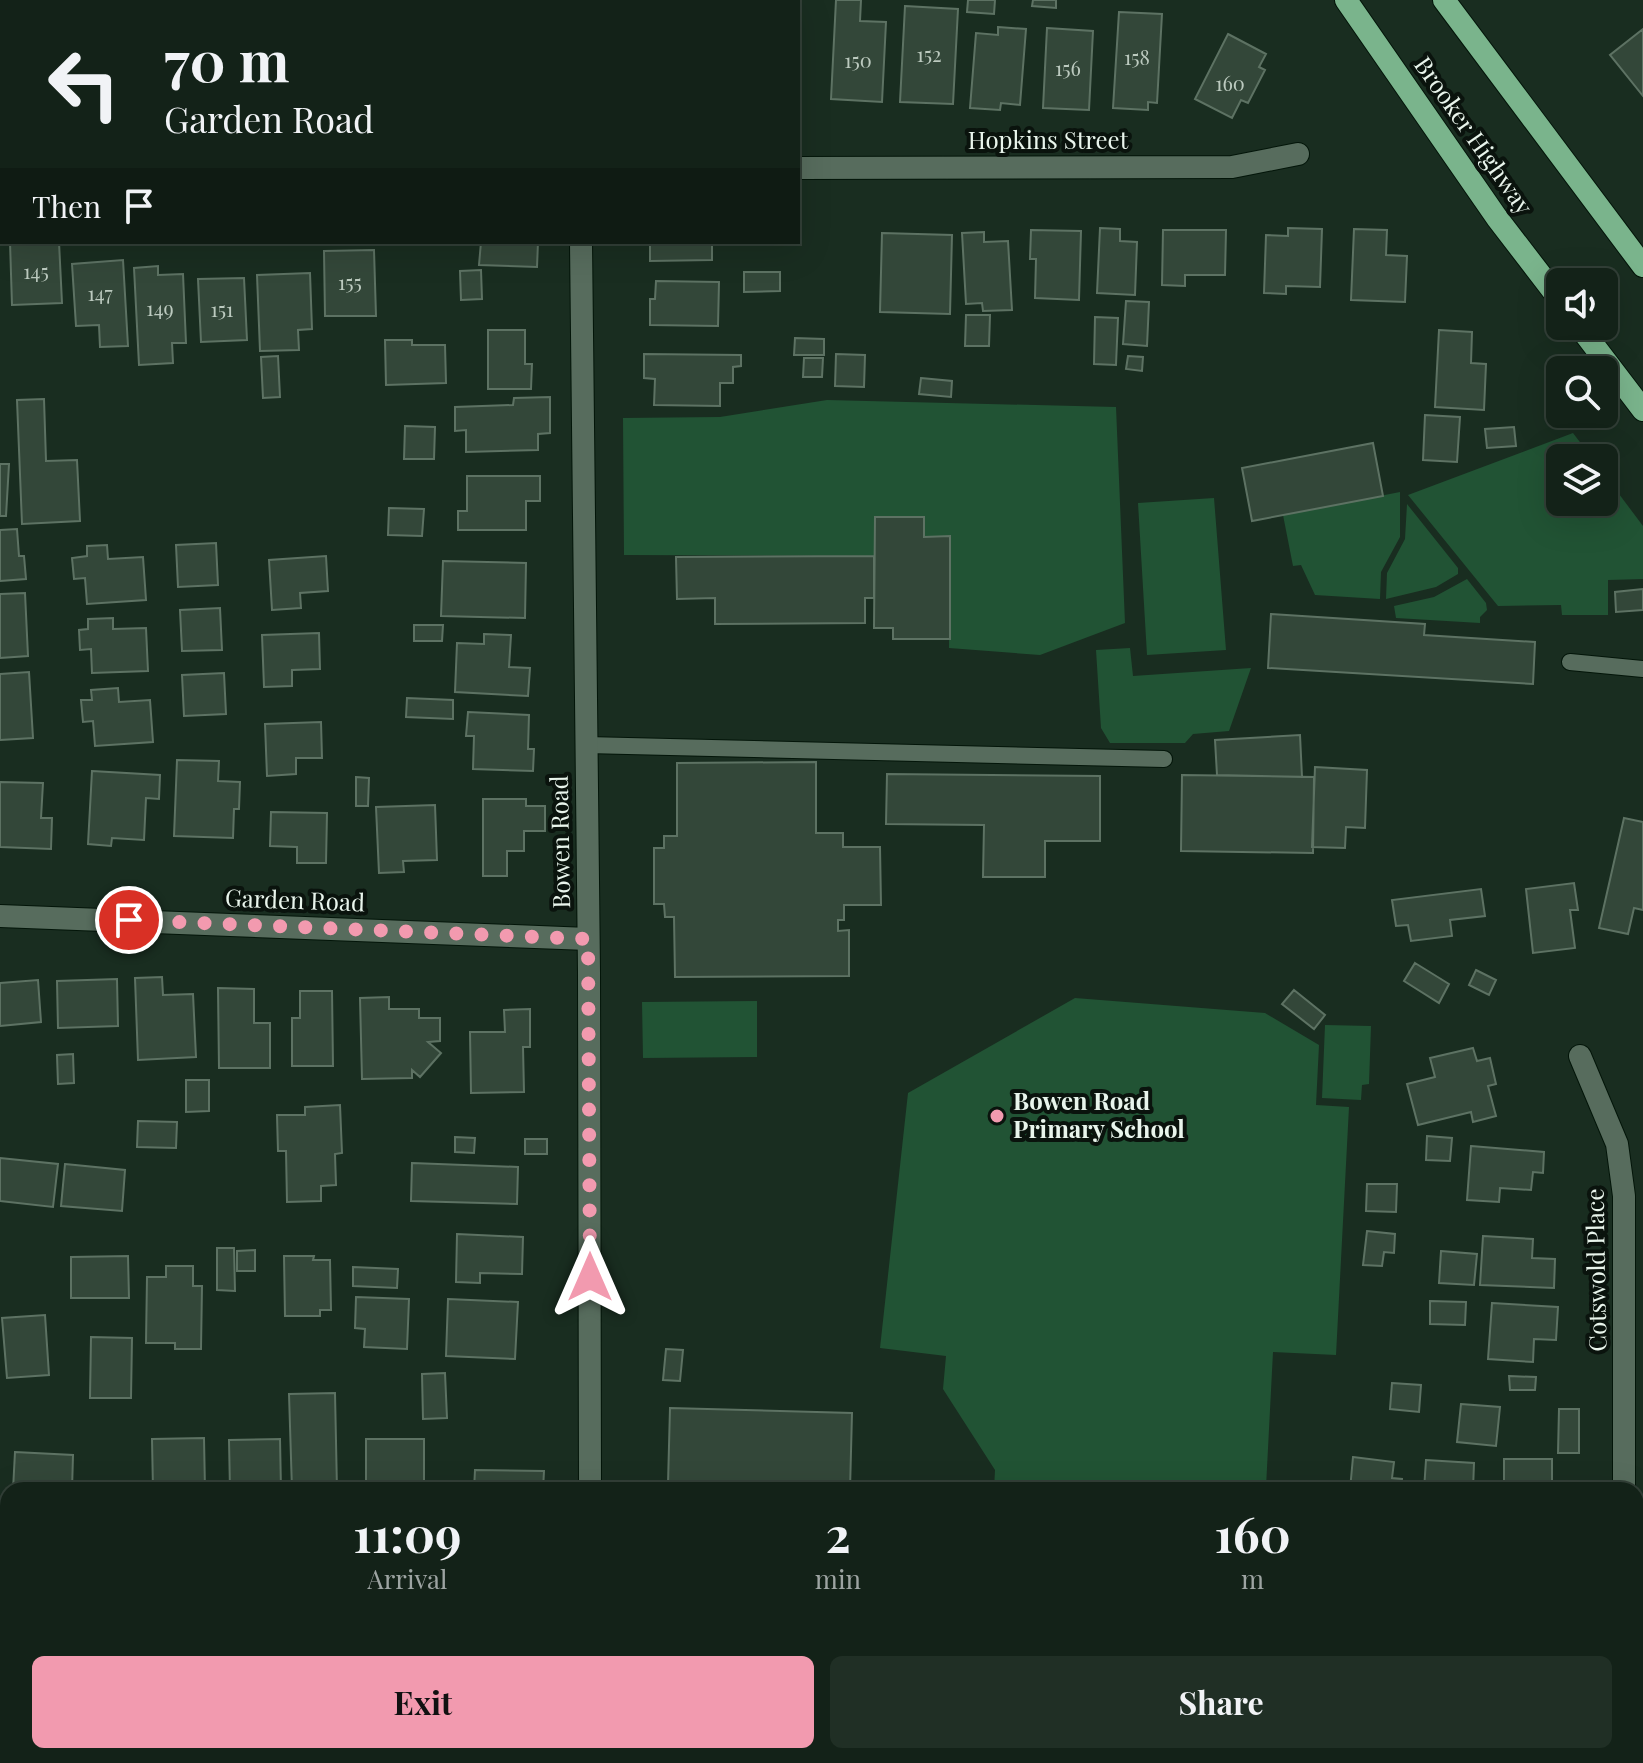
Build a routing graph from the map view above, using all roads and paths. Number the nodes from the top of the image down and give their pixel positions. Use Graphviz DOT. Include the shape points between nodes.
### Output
graph roads {
  1 [pos="1346,0"];
  2 [pos="1444,0"];
  3 [pos="1298,154"];
  4 [pos="800,168"];
  5 [pos="581,244"];
  6 [pos="1643,266"];
  7 [pos="1546,282"];
  8 [pos="1590,340"];
  9 [pos="1643,410"];
  10 [pos="1570,662"];
  11 [pos="1643,669"];
  12 [pos="586,745"];
  13 [pos="1164,759"];
  14 [pos="0,916"];
  15 [pos="588,939"];
  16 [pos="1580,1056"];
  17 [pos="590,1482"];
  18 [pos="1624,1482"];
  1 -- 7 [label="highway, Brooker Highway"];
  2 -- 6 [label="highway"];
  3 -- 4 [label="street, Hopkins Street" via="1232,167"];
  5 -- 12 [label="street, Bowen Road"];
  8 -- 9 [label="highway"];
  10 -- 11 [label="lane"];
  12 -- 13 [label="lane"];
  12 -- 15 [label="street, Bowen Road"];
  14 -- 15 [label="street, Garden Road"];
  15 -- 17 [label="street, Bowen Road"];
  16 -- 18 [label="street, Cotswold Place" via="1617,1144 1624,1196"];
}
